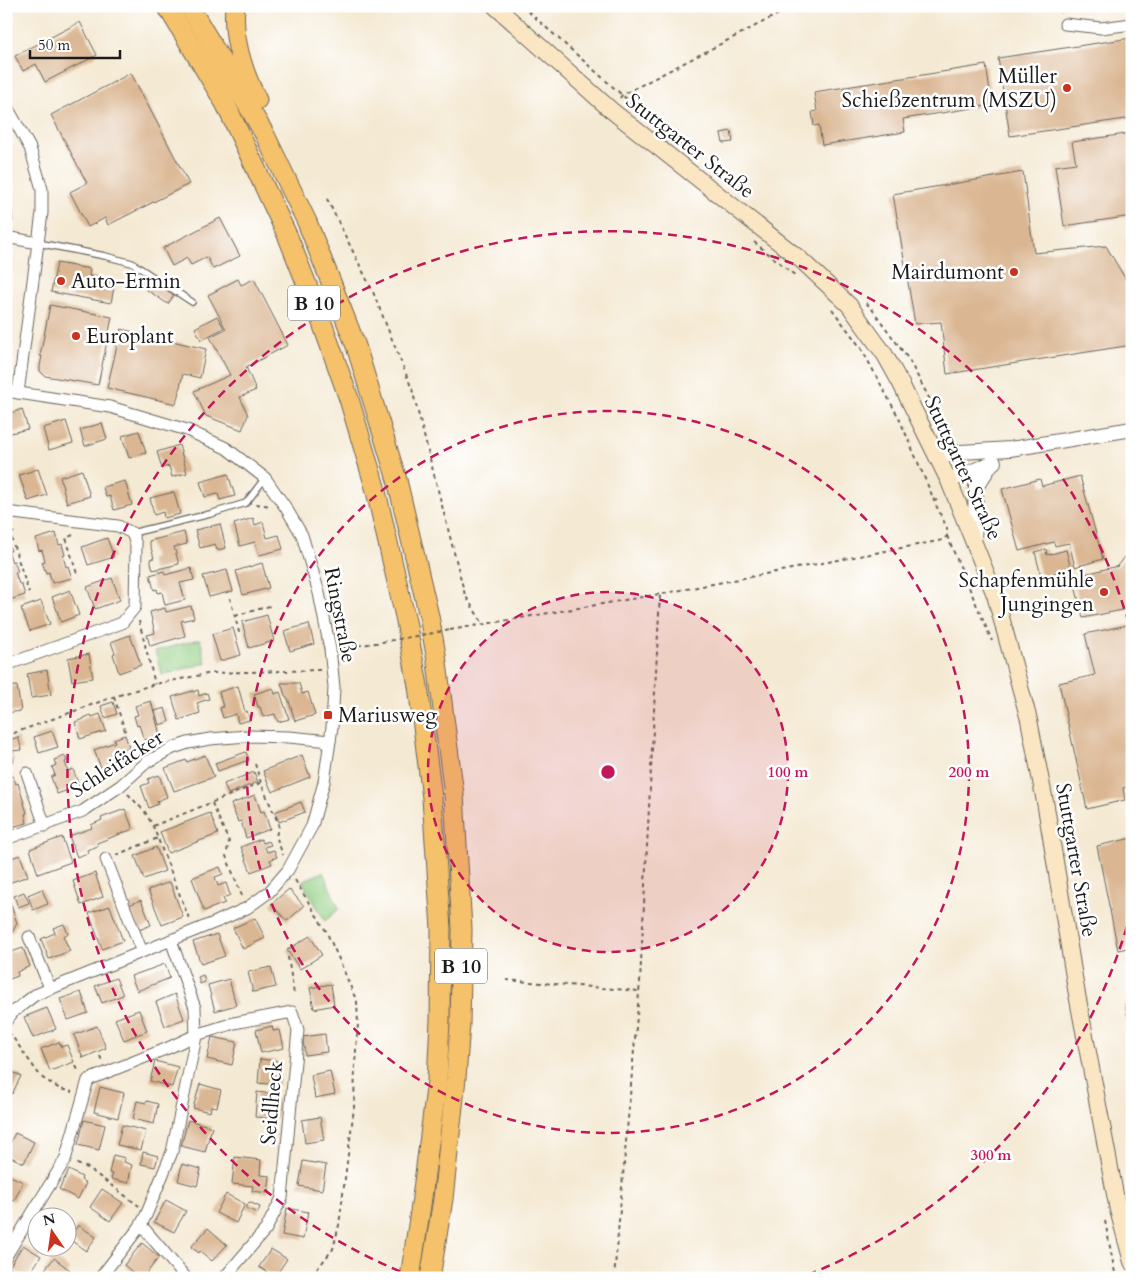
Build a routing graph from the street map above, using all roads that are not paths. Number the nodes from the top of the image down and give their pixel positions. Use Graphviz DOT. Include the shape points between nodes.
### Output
graph roads {
  1 [pos="167,6"];
  2 [pos="189,6"];
  3 [pos="235,6"];
  4 [pos="494,6"];
  5 [pos="1064,24"];
  6 [pos="1132,24"];
  7 [pos="6,104"];
  8 [pos="264,133"];
  9 [pos="6,237"];
  10 [pos="38,243"];
  11 [pos="192,302"];
  12 [pos="12,392"];
  13 [pos="1132,429"];
  14 [pos="1010,449"];
  15 [pos="938,458"];
  16 [pos="992,463"];
  17 [pos="265,478"];
  18 [pos="951,487"];
  19 [pos="6,512"];
  20 [pos="132,533"];
  21 [pos="974,542"];
  22 [pos="6,665"];
  23 [pos="330,741"];
  24 [pos="27,772"];
  25 [pos="45,826"];
  26 [pos="6,840"];
  27 [pos="106,859"];
  28 [pos="29,937"];
  29 [pos="171,940"];
  30 [pos="142,952"];
  31 [pos="50,988"];
  32 [pos="6,1021"];
  33 [pos="196,1035"];
  34 [pos="141,1225"];
  35 [pos="6,1256"];
  36 [pos="1132,1262"];
  37 [pos="100,1278"];
  38 [pos="186,1278"];
  39 [pos="224,1278"];
  40 [pos="410,1278"];
  41 [pos="430,1278"];
  1 -- 40 [label="highway, B 10" via="225,103 288,238 322,323 375,487 406,622 418,686 432,798 441,928 437,1081"];
  2 -- 8 [label="highway, B 10"];
  3 -- 8 [label="highway" via="240,55 258,101"];
  4 -- 15 [label="main road, Stuttgarter Straße" via="611,110 800,260 849,305 885,355"];
  5 -- 6 [label="street" via="1101,28"];
  7 -- 10 [label="street" via="30,148 42,189"];
  8 -- 41 [label="highway, B 10" via="307,222 356,346 397,480 436,655 454,794 462,929 456,1078 443,1199"];
  9 -- 10 [label="street"];
  10 -- 11 [label="lane" via="132,263"];
  10 -- 12 [label="street"];
  12 -- 17 [label="street, Ringstraße" via="110,407 187,430 226,448"];
  13 -- 14 [label="street"];
  14 -- 15 [label="street" via="961,452"];
  14 -- 16 [label="street"];
  15 -- 18 [label="main road, Stuttgarter Straße"];
  16 -- 18 [label="street"];
  16 -- 21 [label="street" via="976,487"];
  17 -- 20 [label="lane" via="246,503"];
  17 -- 23 [label="street, Ringstraße" via="302,535 319,592 333,670"];
  18 -- 21 [label="main road, Stuttgarter Straße"];
  19 -- 20 [label="street" via="118,526"];
  20 -- 22 [label="street" via="136,545 135,607 122,623"];
  21 -- 36 [label="main road, Stuttgarter Straße" via="995,595 1029,720 1079,1008 1118,1210"];
  23 -- 25 [label="street, Schleifäcker" via="247,736 210,739 173,748 147,762 120,786 83,811"];
  23 -- 29 [label="street, Ringstraße" via="324,782 312,826 288,870 269,892 247,908"];
  24 -- 25 [label="street"];
  25 -- 26 [label="street, Schleifäcker"];
  27 -- 30 [label="street"];
  28 -- 31 [label="street"];
  29 -- 30 [label="street, Ringstraße"];
  29 -- 33 [label="street" via="195,1008"];
  30 -- 31 [label="street, Ringstraße"];
  31 -- 32 [label="street, Ringstraße" via="27,1000"];
  33 -- 34 [label="street" via="172,1152"];
  33 -- 35 [label="street" via="88,1080 65,1160"];
  33 -- 39 [label="street, Seidlheck" via="234,1023 292,1012 298,1030 282,1198 266,1229"];
  34 -- 37 [label="street"];
  34 -- 38 [label="street"];
}
